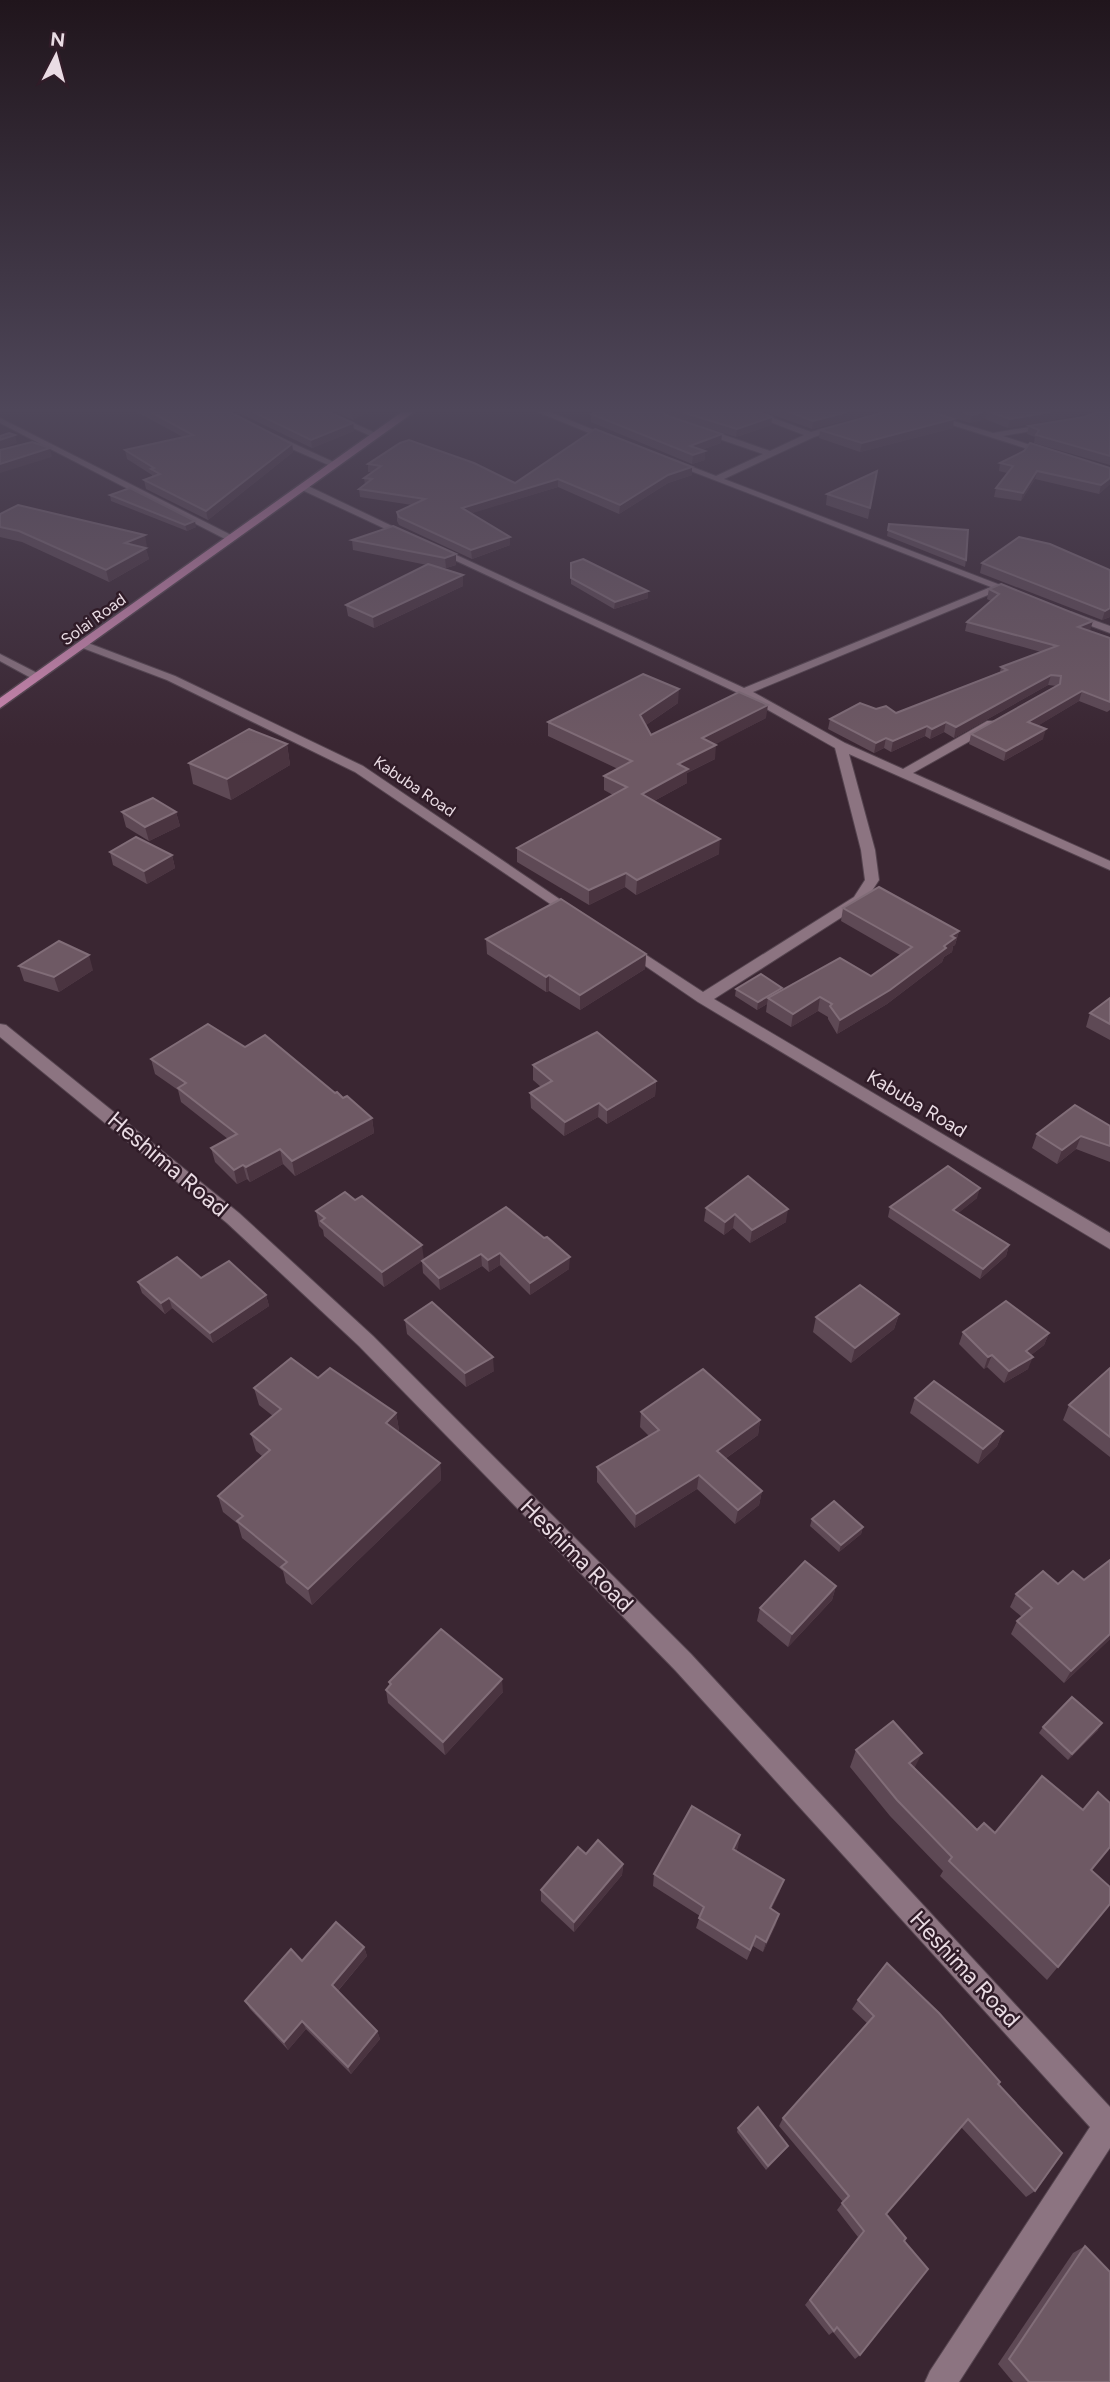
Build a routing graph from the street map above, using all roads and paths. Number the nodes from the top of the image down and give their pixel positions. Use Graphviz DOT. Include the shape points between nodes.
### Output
graph roads {
  1 [pos="201,523"];
  2 [pos="252,523"];
  3 [pos="380,523"];
  4 [pos="832,523"];
  5 [pos="230,538"];
  6 [pos="418,541"];
  7 [pos="431,547"];
  8 [pos="1000,587"];
  9 [pos="1025,596"];
  10 [pos="1061,611"];
  11 [pos="1110,630"];
  12 [pos="84,645"];
  13 [pos="0,657"];
  14 [pos="37,677"];
  15 [pos="744,692"];
  16 [pos="0,704"];
  17 [pos="1007,715"];
  18 [pos="841,746"];
  19 [pos="906,772"];
  20 [pos="1110,866"];
  21 [pos="589,923"];
  22 [pos="611,938"];
  23 [pos="703,999"];
  24 [pos="0,1029"];
  25 [pos="1110,1242"];
  26 [pos="1109,2126"];
  27 [pos="941,2382"];
  1 -- 5 [label="street"];
  2 -- 5 [label="highway, Solai Road"];
  3 -- 6 [label="street"];
  4 -- 8 [label="street"];
  5 -- 12 [label="highway, Solai Road"];
  7 -- 15 [label="street"];
  8 -- 9 [label="street"];
  8 -- 15 [label="street"];
  10 -- 11 [label="street"];
  12 -- 14 [label="highway, Solai Road"];
  12 -- 21 [label="street, Kabuba Road" via="171,678 359,769"];
  13 -- 14 [label="street"];
  14 -- 16 [label="highway, Solai Road"];
  15 -- 18 [label="street"];
  17 -- 19 [label="street"];
  18 -- 19 [label="street"];
  18 -- 23 [label="street" via="872,880 859,900"];
  19 -- 20 [label="street"];
  22 -- 23 [label="street, Kabuba Road"];
  23 -- 25 [label="street, Kabuba Road"];
  24 -- 26 [label="street, Heshima Road" via="233,1218 366,1341 683,1662"];
  26 -- 27 [label="street"];
}
